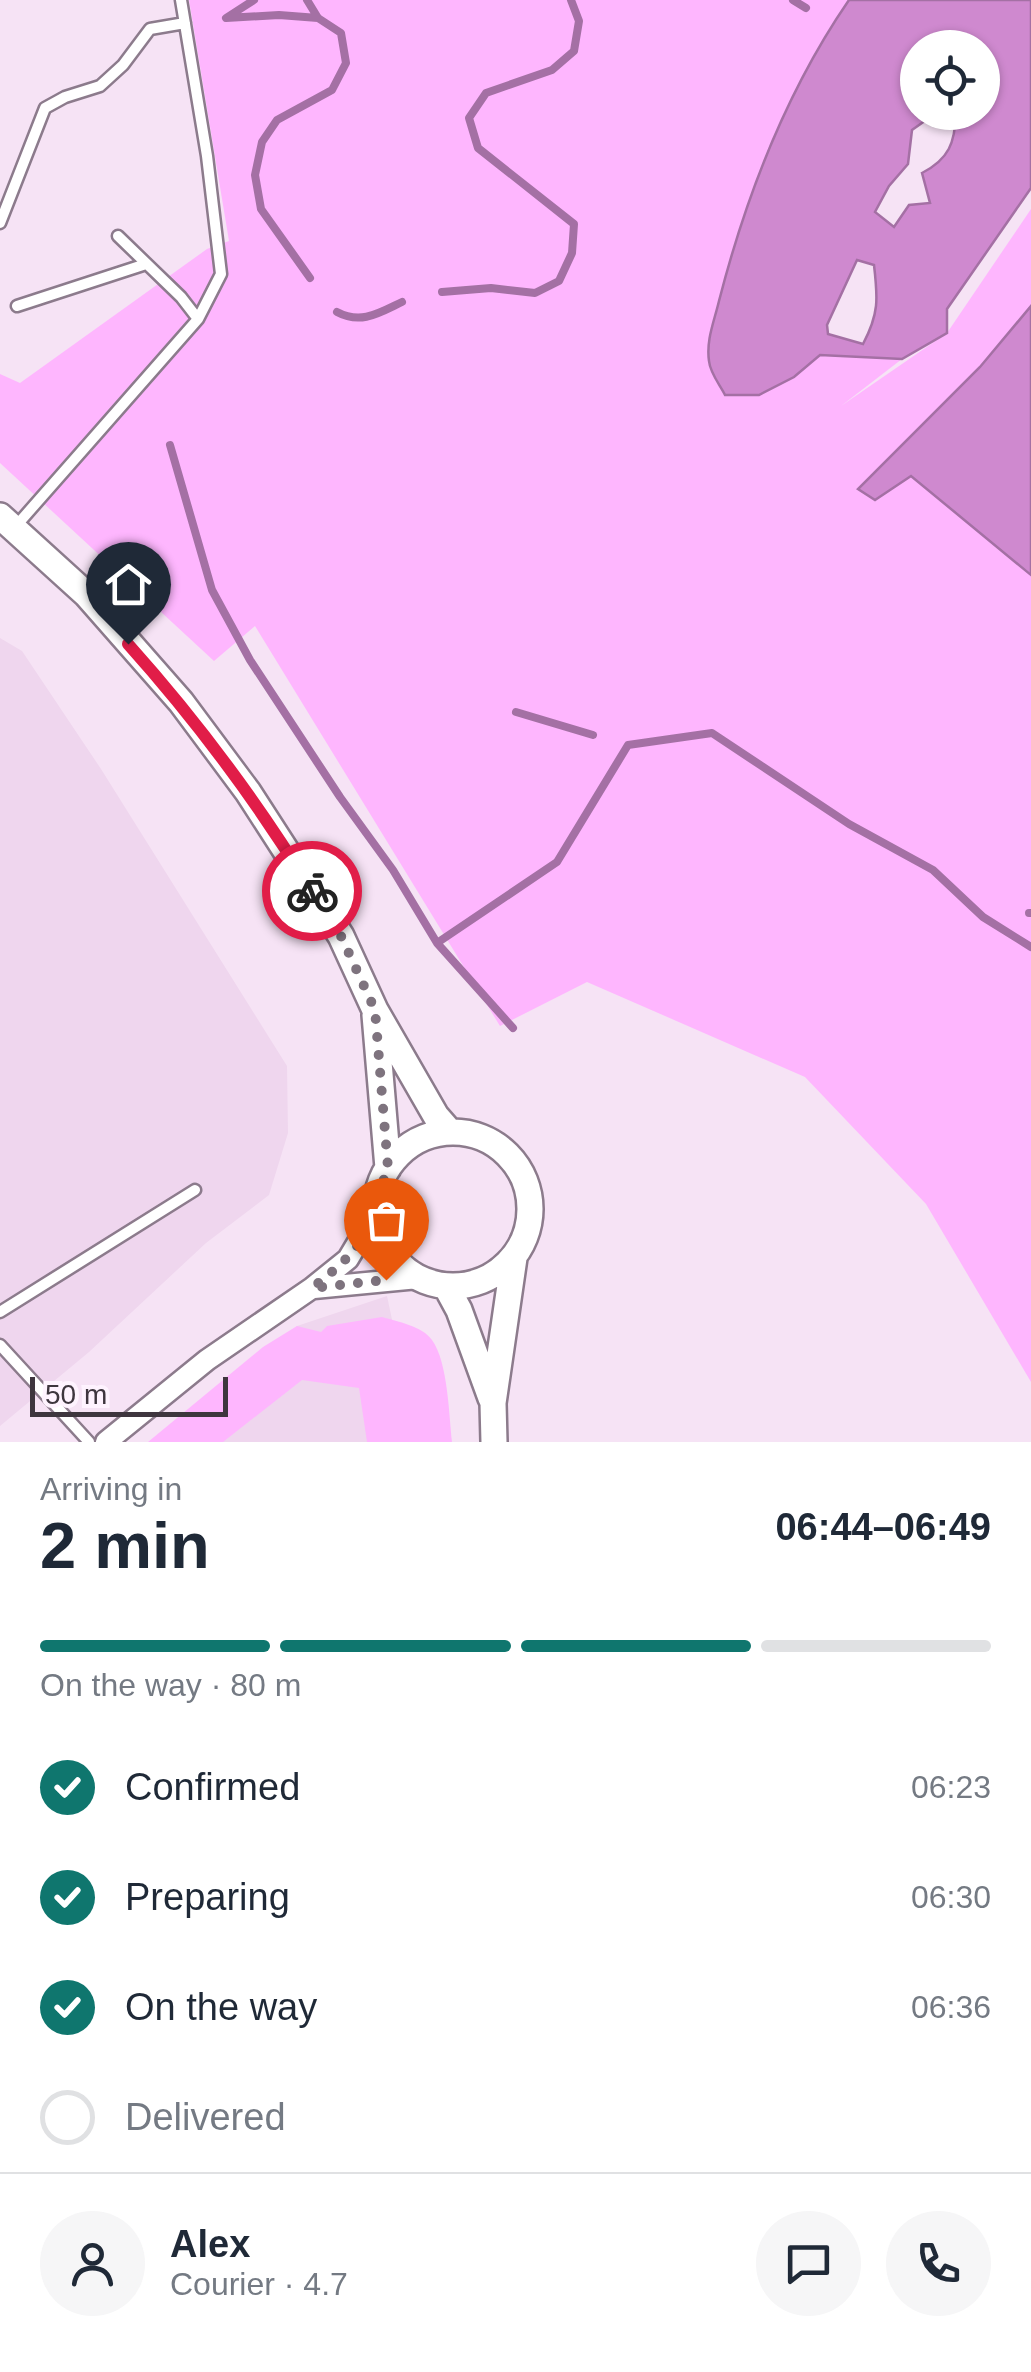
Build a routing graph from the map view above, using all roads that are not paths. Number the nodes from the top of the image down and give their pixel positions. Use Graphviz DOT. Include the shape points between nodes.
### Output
graph roads {
  1 [pos="181,0"];
  2 [pos="185,23"];
  3 [pos="0,224"];
  4 [pos="118,236"];
  5 [pos="146,264"];
  6 [pos="17,306"];
  7 [pos="198,319"];
  8 [pos="7,522"];
  9 [pos="375,1010"];
  10 [pos="450,1132"];
  11 [pos="388,1168"];
  12 [pos="195,1190"];
  13 [pos="376,1212"];
  14 [pos="514,1258"];
  15 [pos="418,1278"];
  16 [pos="446,1286"];
  17 [pos="312,1288"];
  18 [pos="0,1312"];
  19 [pos="0,1344"];
  20 [pos="492,1403"];
  21 [pos="89,1442"];
  22 [pos="106,1442"];
  23 [pos="494,1442"];
  1 -- 2 [label="lane"];
  2 -- 3 [label="lane" via="150,29 100,86 46,108"];
  2 -- 7 [label="lane" via="221,274"];
  4 -- 5 [label="lane"];
  5 -- 6 [label="lane"];
  5 -- 7 [label="lane"];
  7 -- 8 [label="lane"];
  8 -- 9 [label="street" via="87,595 181,702 341,936"];
  9 -- 10 [label="street"];
  9 -- 11 [label="street"];
  10 -- 11 [label="street" via="404,1149"];
  10 -- 14 [label="street" via="498,1146 516,1164 531,1211"];
  11 -- 13 [label="street"];
  12 -- 18 [label="lane"];
  13 -- 15 [label="street" via="388,1250"];
  13 -- 17 [label="street" via="348,1259"];
  14 -- 16 [label="street" via="472,1284"];
  14 -- 20 [label="street"];
  15 -- 16 [label="street"];
  15 -- 17 [label="street"];
  16 -- 20 [label="street"];
  17 -- 22 [label="street" via="206,1360"];
  19 -- 21 [label="lane"];
  20 -- 23 [label="street"];
}
